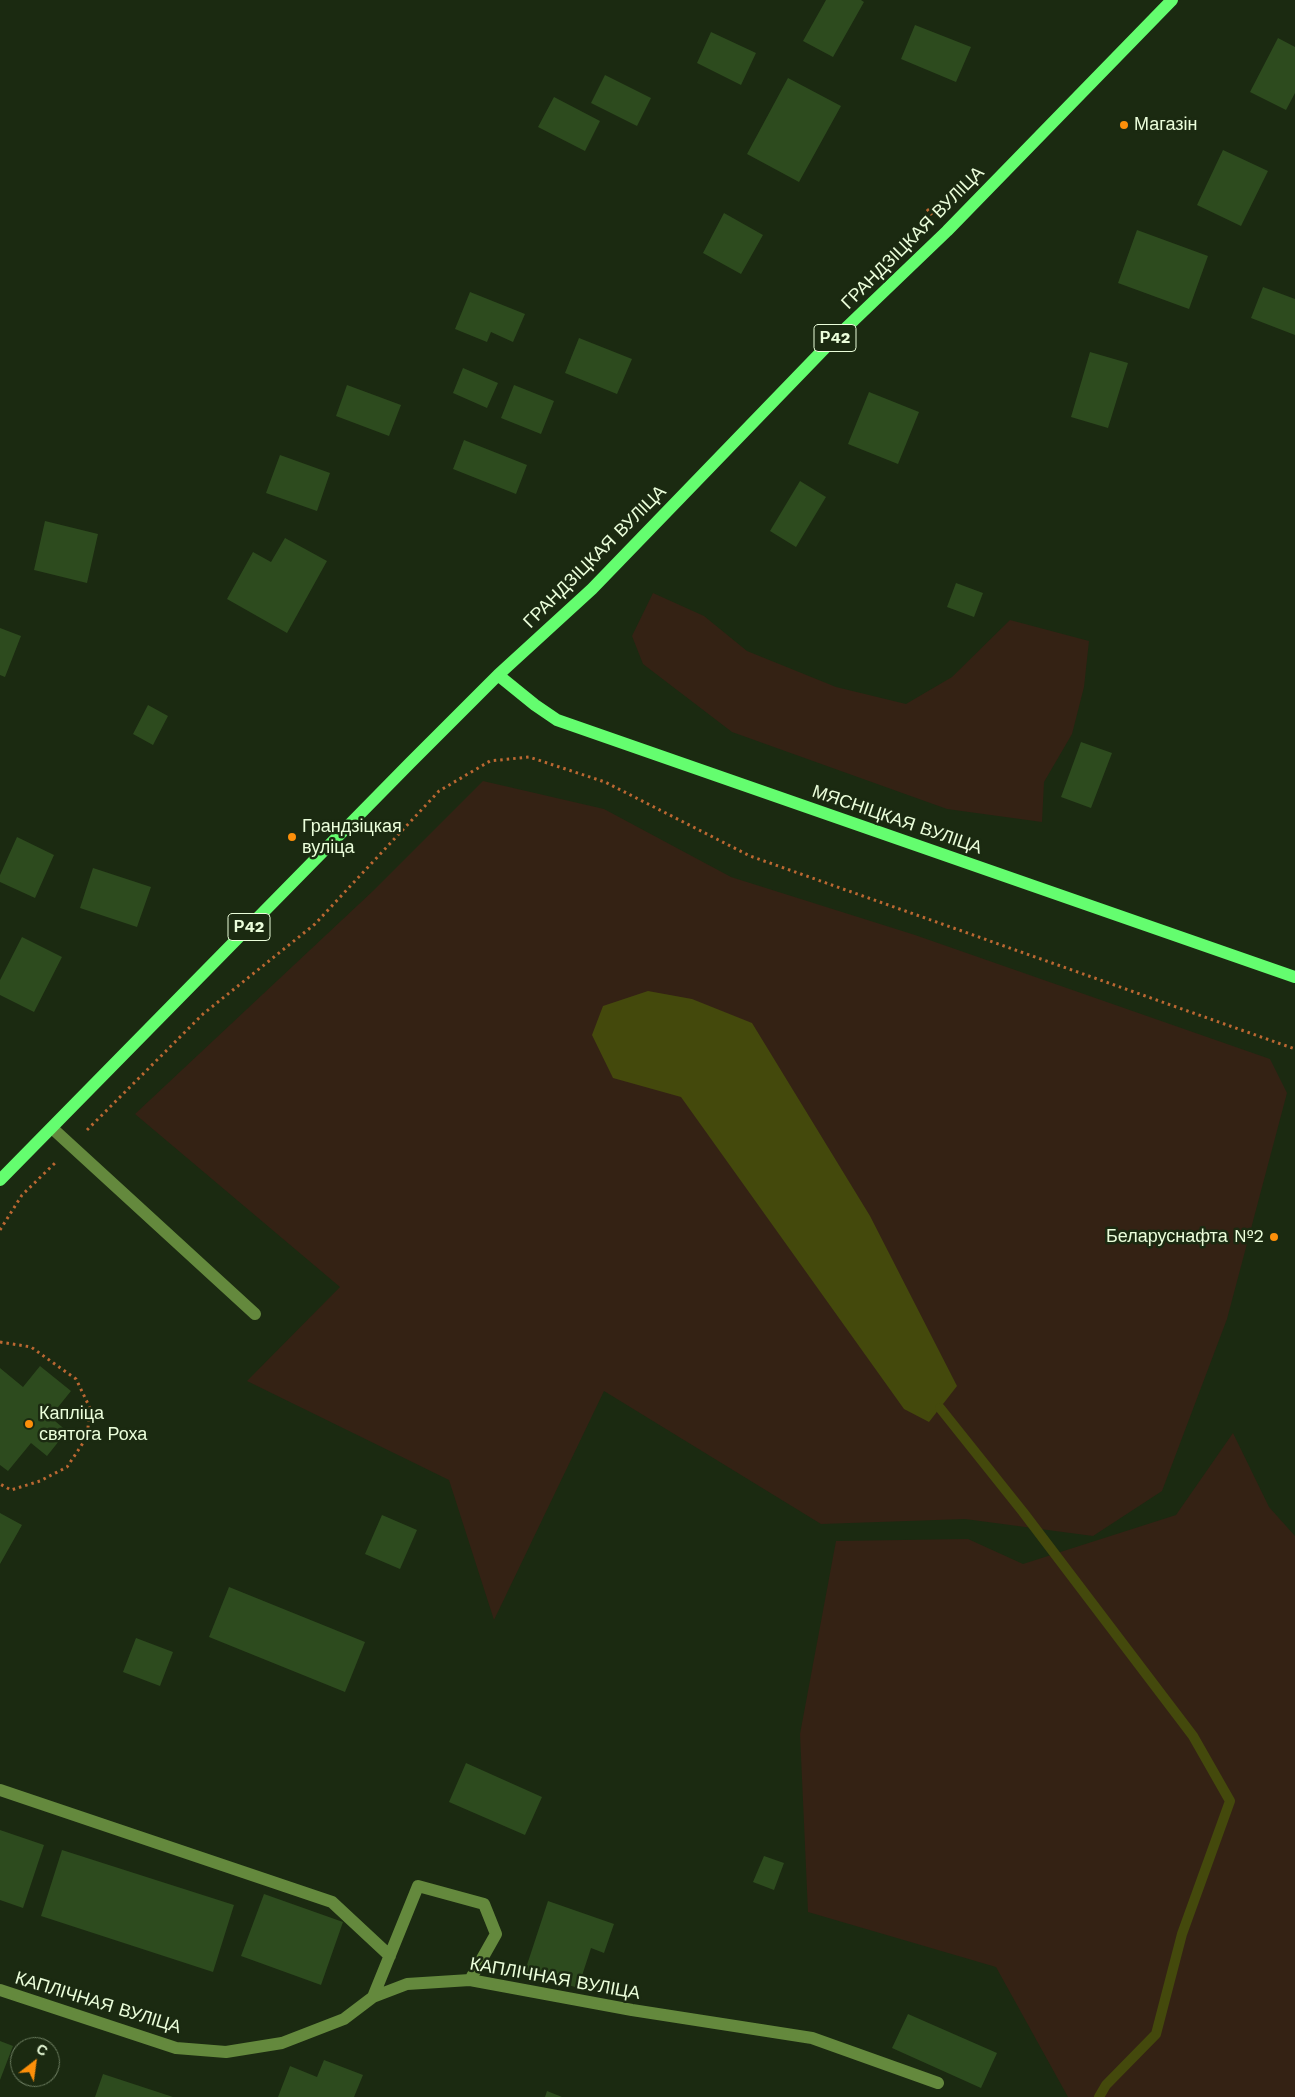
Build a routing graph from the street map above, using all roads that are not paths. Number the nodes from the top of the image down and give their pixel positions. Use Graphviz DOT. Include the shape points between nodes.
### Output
graph roads {
  1 [pos="1172,0"];
  2 [pos="498,675"];
  3 [pos="1295,977"];
  4 [pos="52,1128"];
  5 [pos="0,1180"];
  6 [pos="255,1314"];
  7 [pos="0,1790"];
  8 [pos="390,1956"];
  9 [pos="470,1980"];
  10 [pos="0,1990"];
  11 [pos="373,1997"];
  12 [pos="938,2083"];
  1 -- 2 [label="main road, ГРАНДЗІЦКАЯ ВУЛІЦА / Р42" via="947,230 825,348 592,589"];
  2 -- 3 [label="main road, МЯСНІЦКАЯ ВУЛІЦА" via="557,720"];
  2 -- 4 [label="main road, ГРАНДЗІЦКАЯ ВУЛІЦА / Р42"];
  4 -- 5 [label="main road, ГРАНДЗІЦКАЯ ВУЛІЦА / Р42"];
  4 -- 6 [label="street"];
  7 -- 8 [label="street" via="332,1902"];
  8 -- 9 [label="street" via="418,1886 484,1904 496,1934"];
  8 -- 11 [label="street"];
  9 -- 11 [label="street, КАПЛІЧНАЯ ВУЛІЦА" via="407,1984"];
  9 -- 12 [label="street, КАПЛІЧНАЯ ВУЛІЦА" via="812,2038"];
  10 -- 11 [label="street, КАПЛІЧНАЯ ВУЛІЦА" via="176,2048 226,2052 282,2043 344,2019"];
}
